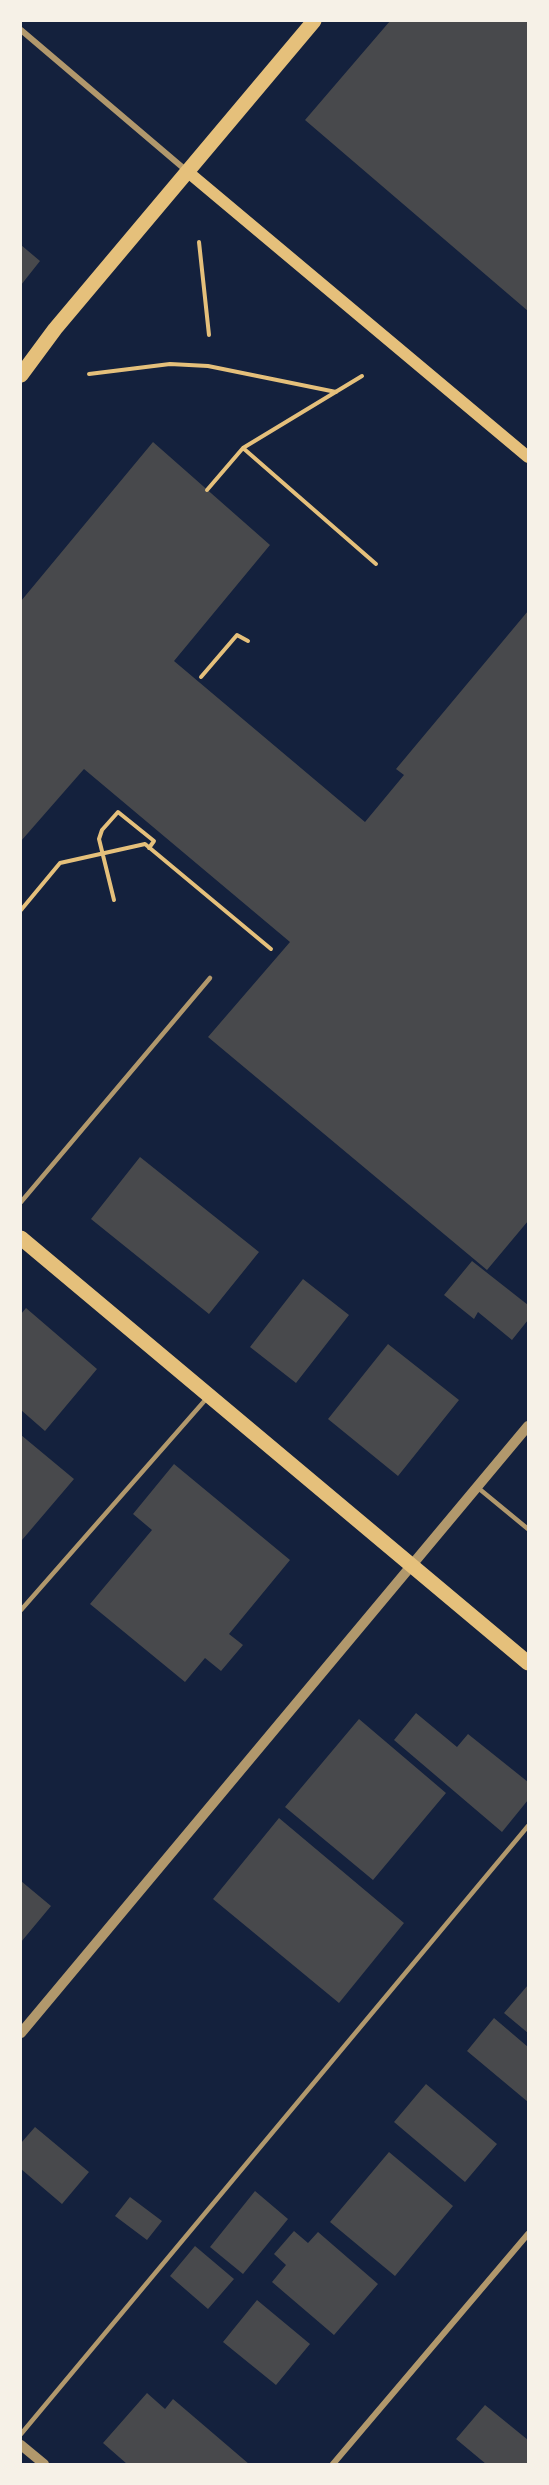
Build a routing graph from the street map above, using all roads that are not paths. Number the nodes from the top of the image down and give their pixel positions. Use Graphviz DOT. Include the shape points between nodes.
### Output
graph roads {
  1 [pos="314,21"];
  2 [pos="21,30"];
  3 [pos="188,172"];
  4 [pos="55,329"];
  5 [pos="21,364"];
  6 [pos="21,375"];
  7 [pos="528,457"];
  8 [pos="210,978"];
  9 [pos="21,1202"];
  10 [pos="21,1238"];
  11 [pos="208,1396"];
  12 [pos="528,1426"];
  13 [pos="477,1486"];
  14 [pos="528,1529"];
  15 [pos="410,1566"];
  16 [pos="21,1610"];
  17 [pos="528,1663"];
  18 [pos="528,1826"];
  19 [pos="21,2034"];
  20 [pos="528,2234"];
  21 [pos="21,2434"];
  22 [pos="21,2445"];
  23 [pos="44,2464"];
  24 [pos="333,2464"];
  1 -- 3 [label="main road"];
  2 -- 3 [label="street"];
  3 -- 4 [label="main road"];
  3 -- 7 [label="main road"];
  4 -- 5 [label="main road"];
  4 -- 6 [label="main road"];
  8 -- 9 [label="lane"];
  10 -- 11 [label="main road"];
  11 -- 15 [label="main road"];
  11 -- 16 [label="lane"];
  12 -- 13 [label="street"];
  13 -- 14 [label="lane"];
  13 -- 15 [label="street"];
  15 -- 17 [label="main road"];
  15 -- 19 [label="street"];
  18 -- 21 [label="lane"];
  20 -- 24 [label="street"];
  22 -- 23 [label="street"];
}
